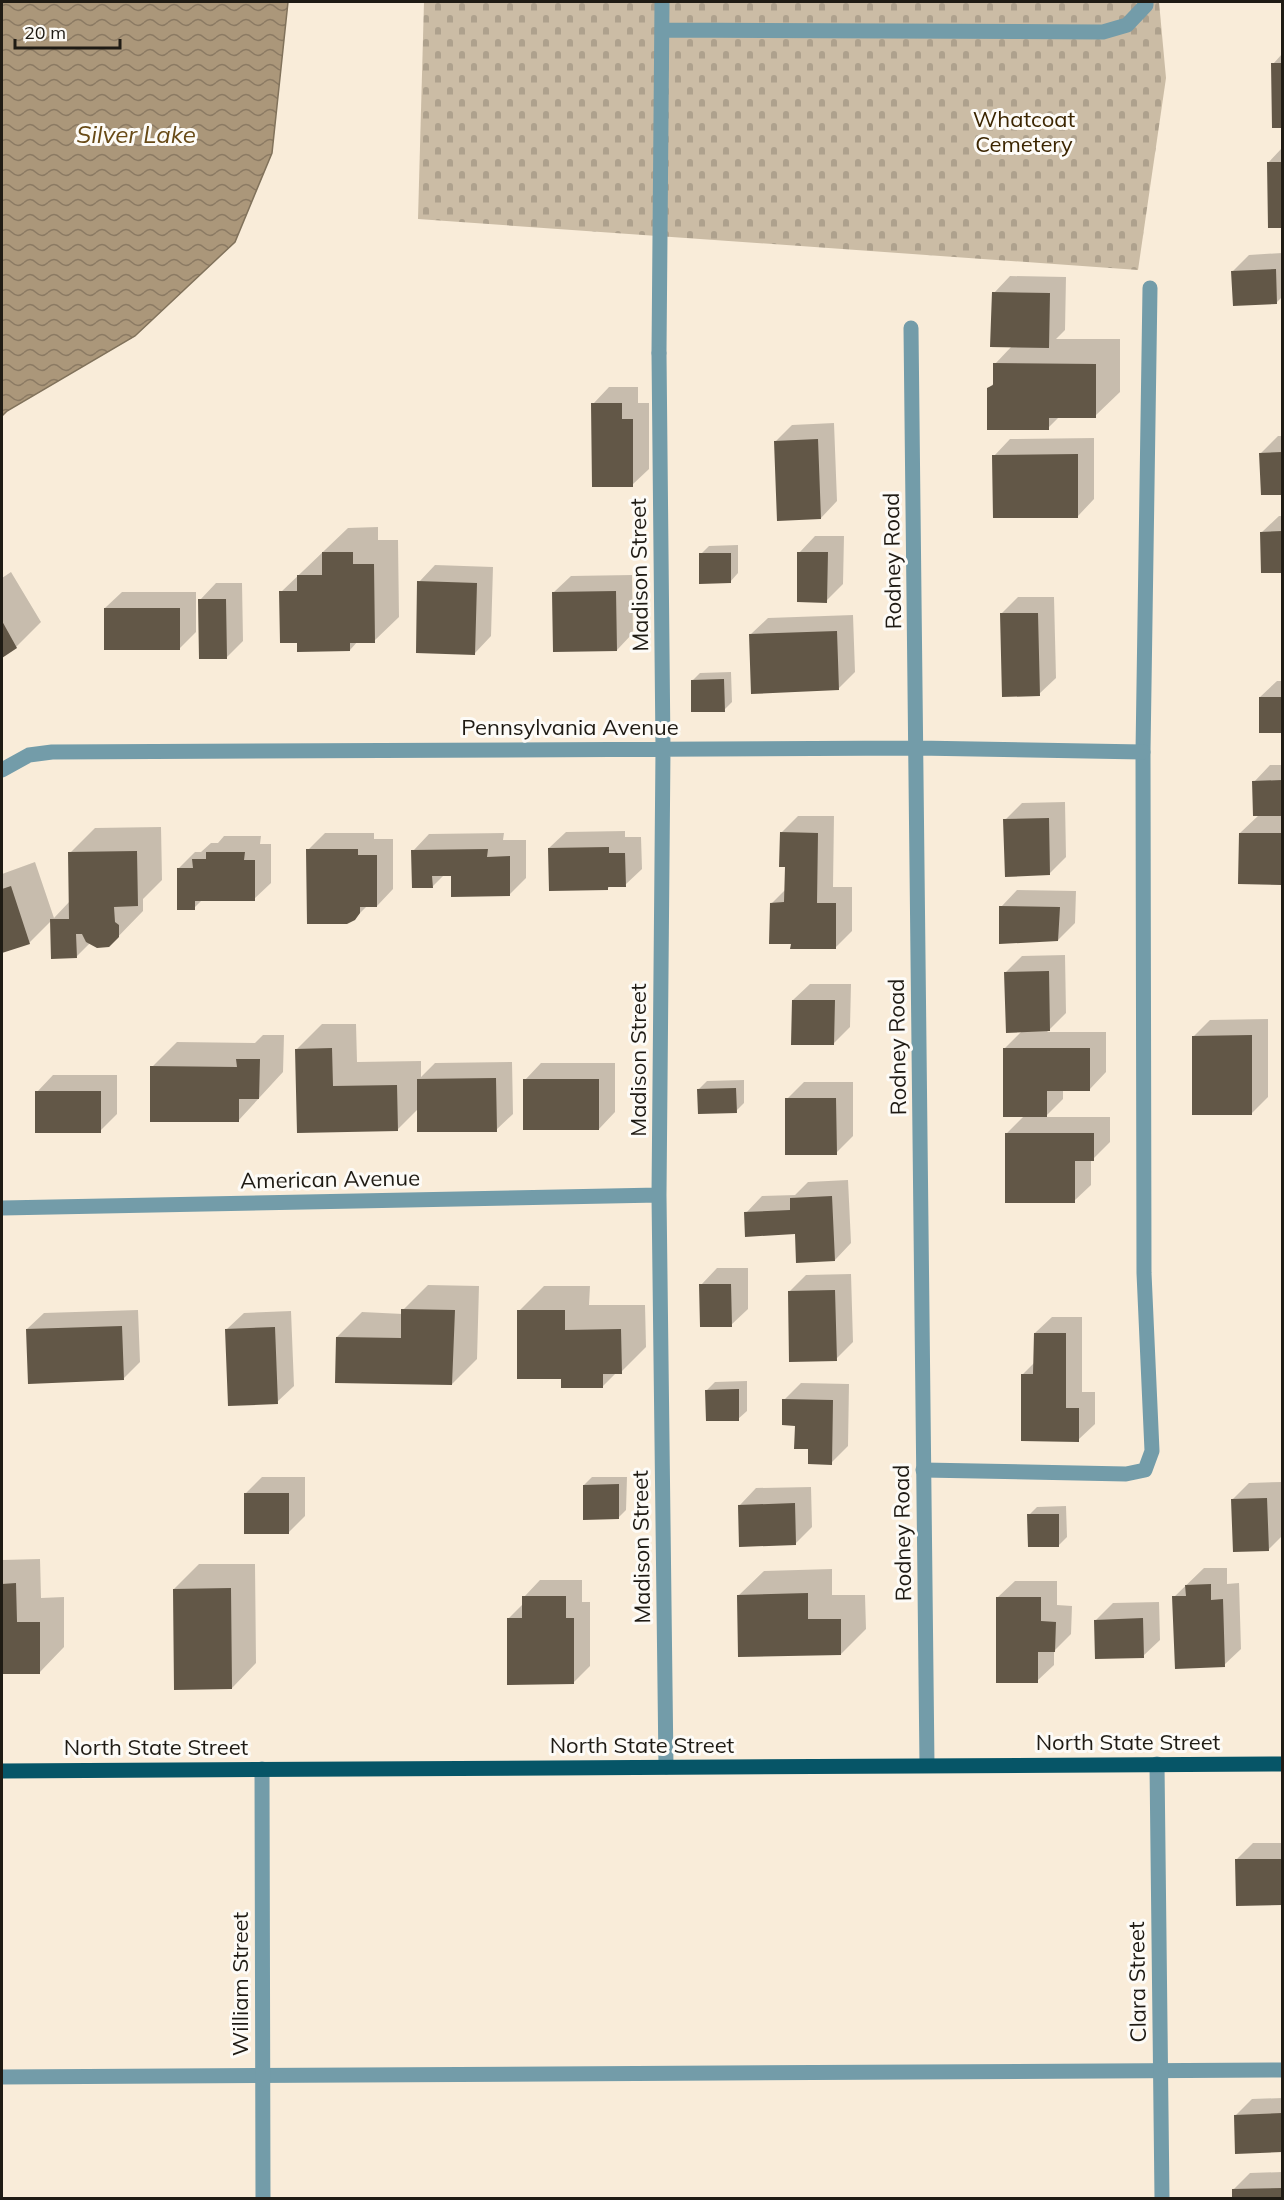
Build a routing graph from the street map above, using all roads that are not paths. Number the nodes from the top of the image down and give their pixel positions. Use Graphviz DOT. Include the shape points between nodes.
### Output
graph roads {
  1 [pos="663,2"];
  2 [pos="1146,2"];
  3 [pos="662,30"];
  4 [pos="1149,288"];
  5 [pos="911,328"];
  6 [pos="917,748"];
  7 [pos="663,749"];
  8 [pos="1143,752"];
  9 [pos="2,770"];
  10 [pos="659,1195"];
  11 [pos="2,1208"];
  12 [pos="923,1470"];
  13 [pos="1157,1764"];
  14 [pos="1282,1764"];
  15 [pos="927,1765"];
  16 [pos="666,1767"];
  17 [pos="262,1769"];
  18 [pos="2,1771"];
  19 [pos="1282,2070"];
  20 [pos="1161,2071"];
  21 [pos="262,2076"];
  22 [pos="2,2077"];
  23 [pos="263,2199"];
  24 [pos="1162,2199"];
  1 -- 3 [label="street, Madison Street"];
  2 -- 3 [label="street" via="1127,25 1103,32"];
  3 -- 7 [label="street, Madison Street" via="659,353"];
  4 -- 8 [label="street"];
  5 -- 6 [label="street, Rodney Road"];
  6 -- 7 [label="street, Pennsylvania Avenue"];
  6 -- 8 [label="street, Pennsylvania Avenue"];
  6 -- 12 [label="street, Rodney Road"];
  7 -- 9 [label="street, Pennsylvania Avenue" via="52,752 29,754"];
  7 -- 10 [label="street, Madison Street"];
  8 -- 12 [label="street" via="1144,1273 1152,1451 1145,1470 1126,1474"];
  10 -- 11 [label="street, American Avenue"];
  10 -- 16 [label="street, Madison Street"];
  12 -- 15 [label="street, Rodney Road"];
  13 -- 14 [label="main road, North State Street"];
  13 -- 15 [label="main road, North State Street"];
  13 -- 20 [label="street, Clara Street"];
  15 -- 16 [label="main road, North State Street"];
  16 -- 17 [label="main road, North State Street"];
  17 -- 18 [label="main road, North State Street"];
  17 -- 21 [label="street, William Street"];
  19 -- 20 [label="street"];
  20 -- 21 [label="street"];
  20 -- 24 [label="street, Clara Street"];
  21 -- 22 [label="street"];
  21 -- 23 [label="street, William Street"];
}
